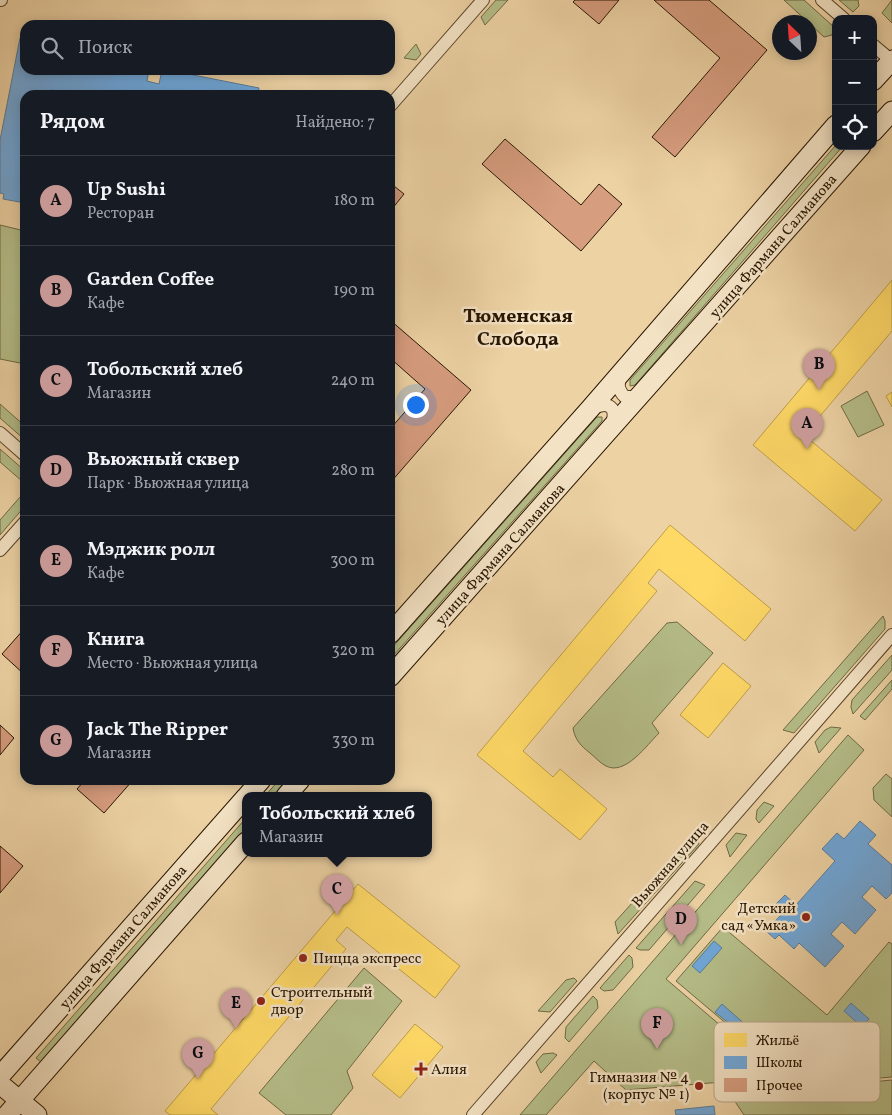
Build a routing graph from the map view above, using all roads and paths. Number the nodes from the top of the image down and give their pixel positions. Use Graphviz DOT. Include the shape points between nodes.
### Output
graph roads {
  1 [pos="483,0"];
  2 [pos="822,0"];
  3 [pos="839,15"];
  4 [pos="877,48"];
  5 [pos="892,61"];
  6 [pos="877,78"];
  7 [pos="395,100"];
  8 [pos="892,111"];
  9 [pos="877,128"];
  10 [pos="832,130"];
  11 [pos="857,150"];
  12 [pos="622,371"];
  13 [pos="644,391"];
  14 [pos="588,410"];
  15 [pos="610,431"];
  16 [pos="0,433"];
  17 [pos="20,451"];
  18 [pos="20,528"];
  19 [pos="0,550"];
  20 [pos="395,628"];
  21 [pos="892,634"];
  22 [pos="395,671"];
  23 [pos="242,802"];
  24 [pos="242,847"];
  25 [pos="0,1076"];
  26 [pos="0,1084"];
  27 [pos="20,1101"];
  28 [pos="7,1115"];
  29 [pos="36,1115"];
  30 [pos="473,1115"];
  1 -- 7 [label="street"];
  2 -- 3 [label="street"];
  4 -- 5 [label="street"];
  5 -- 6 [label="street"];
  8 -- 9 [label="street"];
  10 -- 12 [label="street, улица Фармана Салманова"];
  11 -- 13 [label="street, улица Фармана Салманова"];
  12 -- 13 [label="street" via="618,385 625,397 633,398"];
  12 -- 14 [label="street, улица Фармана Салманова"];
  13 -- 15 [label="street, улица Фармана Салманова"];
  14 -- 15 [label="street" via="601,404 614,410"];
  14 -- 20 [label="street, улица Фармана Салманова"];
  15 -- 22 [label="street, улица Фармана Салманова"];
  16 -- 17 [label="street"];
  18 -- 19 [label="street"];
  21 -- 30 [label="street, Вьюжная улица"];
  23 -- 25 [label="street, улица Фармана Салманова"];
  24 -- 27 [label="street, улица Фармана Салманова"];
  26 -- 27 [label="street"];
  27 -- 28 [label="street, улица Фармана Салманова"];
  27 -- 29 [label="street"];
}
